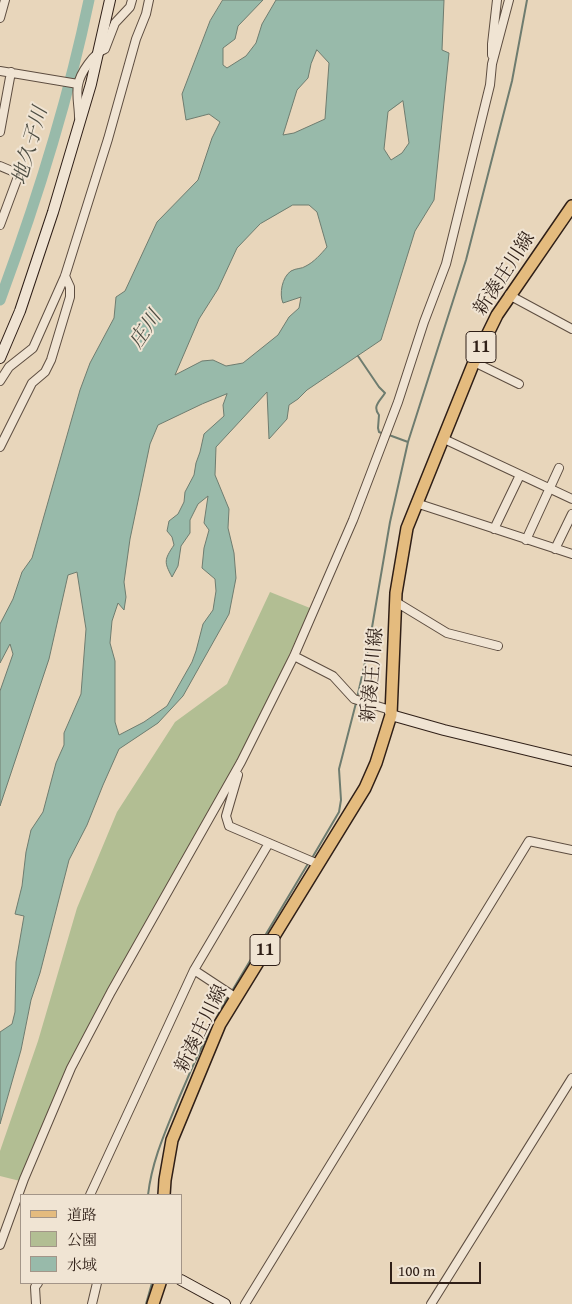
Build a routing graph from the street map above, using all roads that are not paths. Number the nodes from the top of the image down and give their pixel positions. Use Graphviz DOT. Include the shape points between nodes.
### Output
graph roads {
  1 [pos="5,0"];
  2 [pos="110,0"];
  3 [pos="132,0"];
  4 [pos="148,0"];
  5 [pos="497,0"];
  6 [pos="509,0"];
  7 [pos="0,18"];
  8 [pos="99,51"];
  9 [pos="492,64"];
  10 [pos="0,71"];
  11 [pos="11,72"];
  12 [pos="78,84"];
  13 [pos="2,109"];
  14 [pos="79,126"];
  15 [pos="0,132"];
  16 [pos="0,166"];
  17 [pos="572,206"];
  18 [pos="0,225"];
  19 [pos="64,276"];
  20 [pos="509,295"];
  21 [pos="572,329"];
  22 [pos="0,358"];
  23 [pos="474,362"];
  24 [pos="0,382"];
  25 [pos="519,384"];
  26 [pos="444,439"];
  27 [pos="0,447"];
  28 [pos="559,468"];
  29 [pos="520,475"];
  30 [pos="550,489"];
  31 [pos="572,499"];
  32 [pos="416,503"];
  33 [pos="572,514"];
  34 [pos="494,529"];
  35 [pos="526,540"];
  36 [pos="556,549"];
  37 [pos="572,554"];
  38 [pos="396,602"];
  39 [pos="498,646"];
  40 [pos="294,656"];
  41 [pos="391,715"];
  42 [pos="572,761"];
  43 [pos="241,762"];
  44 [pos="269,843"];
  45 [pos="572,850"];
  46 [pos="318,864"];
  47 [pos="194,970"];
  48 [pos="236,997"];
  49 [pos="572,1078"];
  50 [pos="90,1194"];
  51 [pos="164,1194"];
  52 [pos="0,1245"];
  53 [pos="182,1281"];
  54 [pos="37,1284"];
  55 [pos="97,1284"];
  56 [pos="160,1284"];
  57 [pos="36,1304"];
  58 [pos="92,1304"];
  59 [pos="153,1304"];
  60 [pos="225,1304"];
  61 [pos="245,1304"];
  62 [pos="431,1304"];
  1 -- 7 [label="street"];
  2 -- 8 [label="main road"];
  3 -- 8 [label="street" via="130,7 115,23 105,48"];
  4 -- 19 [label="street"];
  5 -- 9 [label="street"];
  6 -- 9 [label="street"];
  8 -- 12 [label="street"];
  8 -- 14 [label="main road"];
  9 -- 40 [label="street" via="490,85 446,264 374,469"];
  10 -- 11 [label="street"];
  11 -- 12 [label="street"];
  11 -- 13 [label="street"];
  12 -- 14 [label="street"];
  13 -- 15 [label="street"];
  14 -- 22 [label="main road" via="20,311"];
  16 -- 18 [label="street" via="19,174"];
  17 -- 20 [label="main road, 新湊庄川線 / 11"];
  19 -- 24 [label="street" via="33,348 9,367"];
  19 -- 27 [label="street" via="70,297 51,360 45,372 32,383"];
  20 -- 21 [label="street"];
  20 -- 23 [label="main road, 新湊庄川線 / 11"];
  23 -- 25 [label="street"];
  23 -- 26 [label="main road, 新湊庄川線 / 11"];
  26 -- 29 [label="street"];
  26 -- 32 [label="main road, 新湊庄川線 / 11"];
  28 -- 30 [label="street"];
  29 -- 30 [label="street"];
  29 -- 34 [label="street"];
  30 -- 31 [label="street"];
  30 -- 35 [label="street"];
  32 -- 34 [label="street"];
  32 -- 38 [label="main road, 新湊庄川線 / 11" via="407,528"];
  33 -- 36 [label="street"];
  34 -- 35 [label="street"];
  35 -- 36 [label="street"];
  36 -- 37 [label="street"];
  38 -- 39 [label="street" via="447,633"];
  38 -- 41 [label="main road, 新湊庄川線 / 11"];
  40 -- 41 [label="street" via="333,676 357,700 387,709"];
  40 -- 43 [label="street"];
  41 -- 42 [label="main road"];
  41 -- 46 [label="main road, 新湊庄川線 / 11" via="365,788"];
  43 -- 44 [label="street" via="226,816 229,826"];
  43 -- 52 [label="street" via="85,1039 24,1179"];
  44 -- 46 [label="street"];
  44 -- 47 [label="street"];
  45 -- 61 [label="street" via="529,842"];
  46 -- 48 [label="main road, 新湊庄川線 / 11"];
  47 -- 48 [label="street"];
  47 -- 50 [label="street"];
  48 -- 51 [label="main road, 新湊庄川線 / 11" via="207,1052 172,1140"];
  49 -- 62 [label="street"];
  53 -- 60 [label="main road"];
  54 -- 57 [label="street"];
  55 -- 58 [label="street"];
  56 -- 59 [label="main road"];
}
